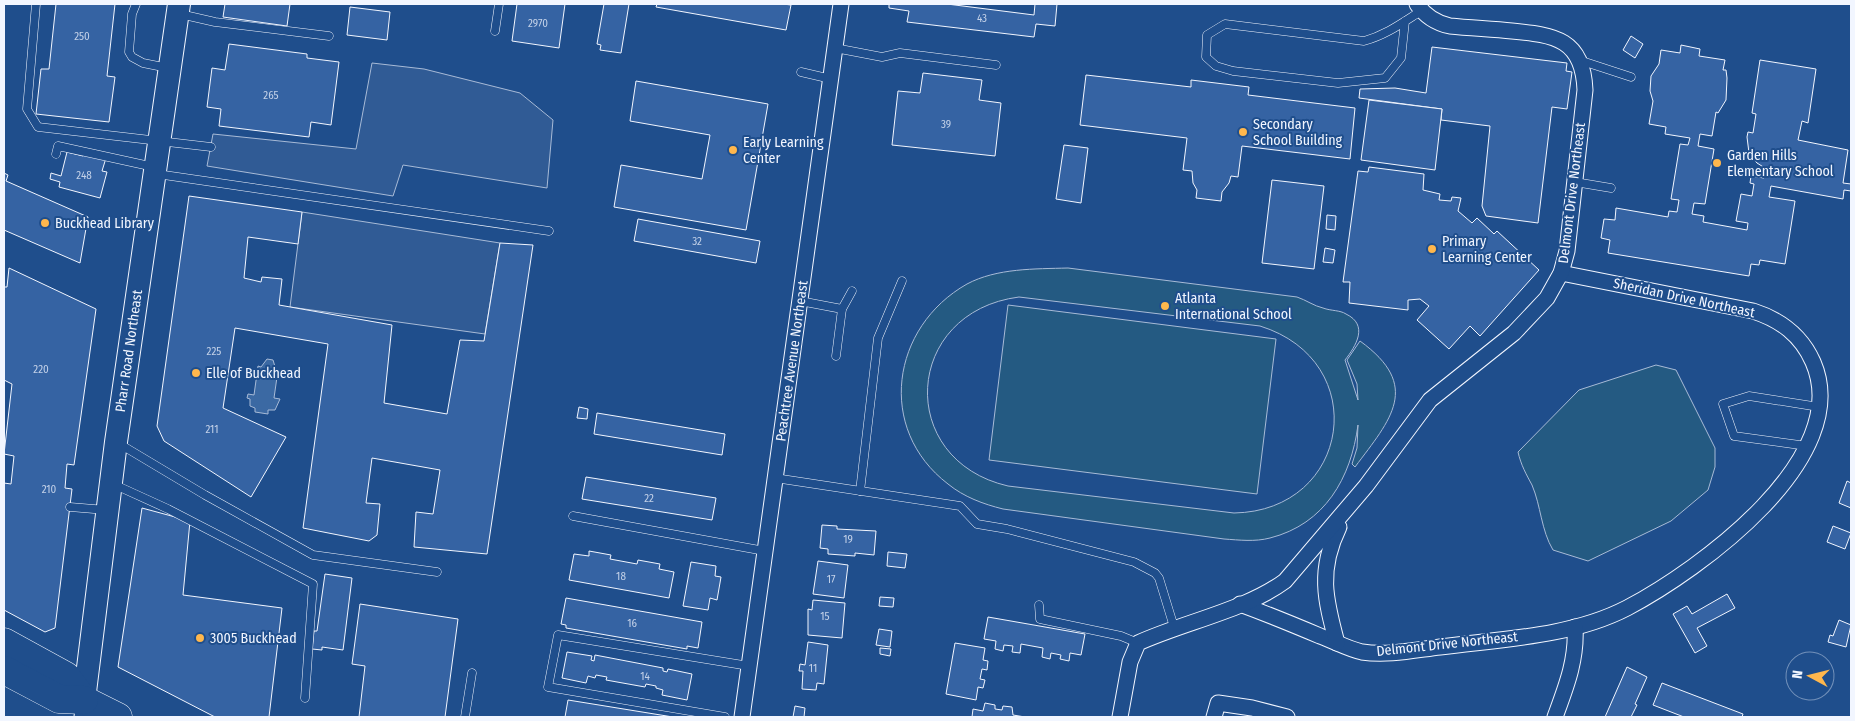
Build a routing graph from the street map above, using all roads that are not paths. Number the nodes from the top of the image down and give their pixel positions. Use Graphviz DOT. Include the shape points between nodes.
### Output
graph roads {
  1 [pos="36,4"];
  2 [pos="136,4"];
  3 [pos="499,4"];
  4 [pos="841,4"];
  5 [pos="1419,7"];
  6 [pos="179,9"];
  7 [pos="1405,21"];
  8 [pos="496,31"];
  9 [pos="329,36"];
  10 [pos="835,48"];
  11 [pos="1579,60"];
  12 [pos="996,65"];
  13 [pos="170,68"];
  14 [pos="802,72"];
  15 [pos="1631,77"];
  16 [pos="831,79"];
  17 [pos="160,140"];
  18 [pos="211,148"];
  19 [pos="56,154"];
  20 [pos="156,170"];
  21 [pos="1575,182"];
  22 [pos="1611,188"];
  23 [pos="549,231"];
  24 [pos="1561,273"];
  25 [pos="902,281"];
  26 [pos="852,291"];
  27 [pos="800,301"];
  28 [pos="842,308"];
  29 [pos="836,356"];
  30 [pos="1819,407"];
  31 [pos="116,442"];
  32 [pos="1807,446"];
  33 [pos="775,478"];
  34 [pos="111,484"];
  35 [pos="860,491"];
  36 [pos="70,507"];
  37 [pos="108,511"];
  38 [pos="1344,512"];
  39 [pos="573,516"];
  40 [pos="765,551"];
  41 [pos="437,572"];
  42 [pos="1240,604"];
  43 [pos="1039,605"];
  44 [pos="1174,627"];
  45 [pos="1575,627"];
  46 [pos="4,642"];
  47 [pos="1138,643"];
  48 [pos="1337,643"];
  49 [pos="749,666"];
  50 [pos="4,670"];
  51 [pos="472,673"];
  52 [pos="305,698"];
  53 [pos="83,709"];
  54 [pos="118,717"];
  55 [pos="465,717"];
  56 [pos="725,717"];
  57 [pos="742,717"];
  58 [pos="1120,717"];
  59 [pos="1214,717"];
  60 [pos="1287,717"];
  61 [pos="1555,717"];
  1 -- 17 [label="lane" via="27,110 38,127"];
  2 -- 13 [label="lane" via="132,14 129,52 143,63"];
  3 -- 8 [label="lane"];
  4 -- 10 [label="street, Peachtree Avenue Northeast"];
  5 -- 7 [label="lane"];
  5 -- 11 [label="street" via="1438,23 1450,26 1546,34 1566,44"];
  6 -- 9 [label="lane" via="215,22"];
  6 -- 13 [label="street, Pharr Road Northeast"];
  7 -- 7 [label="lane" via="1384,35 1364,41 1225,24 1207,35 1206,56 1216,66 1232,71 1338,83 1385,78 1401,58"];
  10 -- 12 [label="lane" via="882,57 900,53"];
  10 -- 16 [label="street, Peachtree Avenue Northeast"];
  11 -- 15 [label="lane"];
  11 -- 21 [label="street, Delmont Drive Northeast" via="1585,90"];
  13 -- 17 [label="street, Pharr Road Northeast"];
  14 -- 16 [label="lane"];
  16 -- 27 [label="street, Peachtree Avenue Northeast"];
  17 -- 18 [label="lane"];
  17 -- 20 [label="street, Pharr Road Northeast"];
  19 -- 20 [label="lane" via="58,146"];
  20 -- 23 [label="lane"];
  20 -- 31 [label="street, Pharr Road Northeast"];
  21 -- 22 [label="lane"];
  21 -- 24 [label="street, Delmont Drive Northeast" via="1567,251"];
  24 -- 30 [label="street, Sheridan Drive Northeast" via="1770,317 1790,330 1806,347 1821,393"];
  24 -- 38 [label="street, Delmont Drive Northeast" via="1547,298 1514,333 1430,400"];
  25 -- 35 [label="lane" via="878,338"];
  26 -- 28 [label="lane"];
  27 -- 28 [label="lane"];
  27 -- 33 [label="street, Peachtree Avenue Northeast"];
  28 -- 29 [label="lane"];
  30 -- 32 [label="street, Sheridan Drive Northeast"];
  30 -- 32 [label="lane" via="1749,396 1723,404 1734,436"];
  31 -- 34 [label="street, Pharr Road Northeast"];
  31 -- 41 [label="lane" via="205,496 313,555"];
  32 -- 45 [label="street, Sheridan Drive Northeast" via="1776,492 1752,518 1698,564 1628,607"];
  33 -- 35 [label="lane"];
  33 -- 40 [label="street, Peachtree Avenue Northeast"];
  34 -- 37 [label="street, Pharr Road Northeast"];
  34 -- 52 [label="lane" via="168,509 313,584"];
  35 -- 44 [label="lane" via="960,506 977,524 1141,565 1159,578"];
  36 -- 37 [label="lane"];
  37 -- 53 [label="street, Pharr Road Northeast"];
  38 -- 42 [label="street, Delmont Drive Northeast" via="1285,581 1270,592"];
  38 -- 48 [label="street, Delmont Drive Northeast" via="1330,546 1324,574 1326,601"];
  39 -- 40 [label="lane"];
  40 -- 49 [label="street, Peachtree Avenue Northeast"];
  42 -- 44 [label="street, Delmont Drive Northeast"];
  42 -- 48 [label="street"];
  43 -- 47 [label="lane" via="1040,618 1121,636"];
  44 -- 47 [label="street, Delmont Drive Northeast"];
  45 -- 48 [label="street, Delmont Drive Northeast" via="1385,653 1362,652"];
  45 -- 61 [label="street" via="1572,669"];
  46 -- 53 [label="highway" via="66,676"];
  47 -- 58 [label="street" via="1130,662"];
  49 -- 56 [label="lane" via="558,635 548,688"];
  49 -- 57 [label="street, Peachtree Avenue Northeast"];
  50 -- 53 [label="highway"];
  51 -- 55 [label="lane"];
  53 -- 54 [label="highway"];
  59 -- 60 [label="street" via="1218,703"];
}
